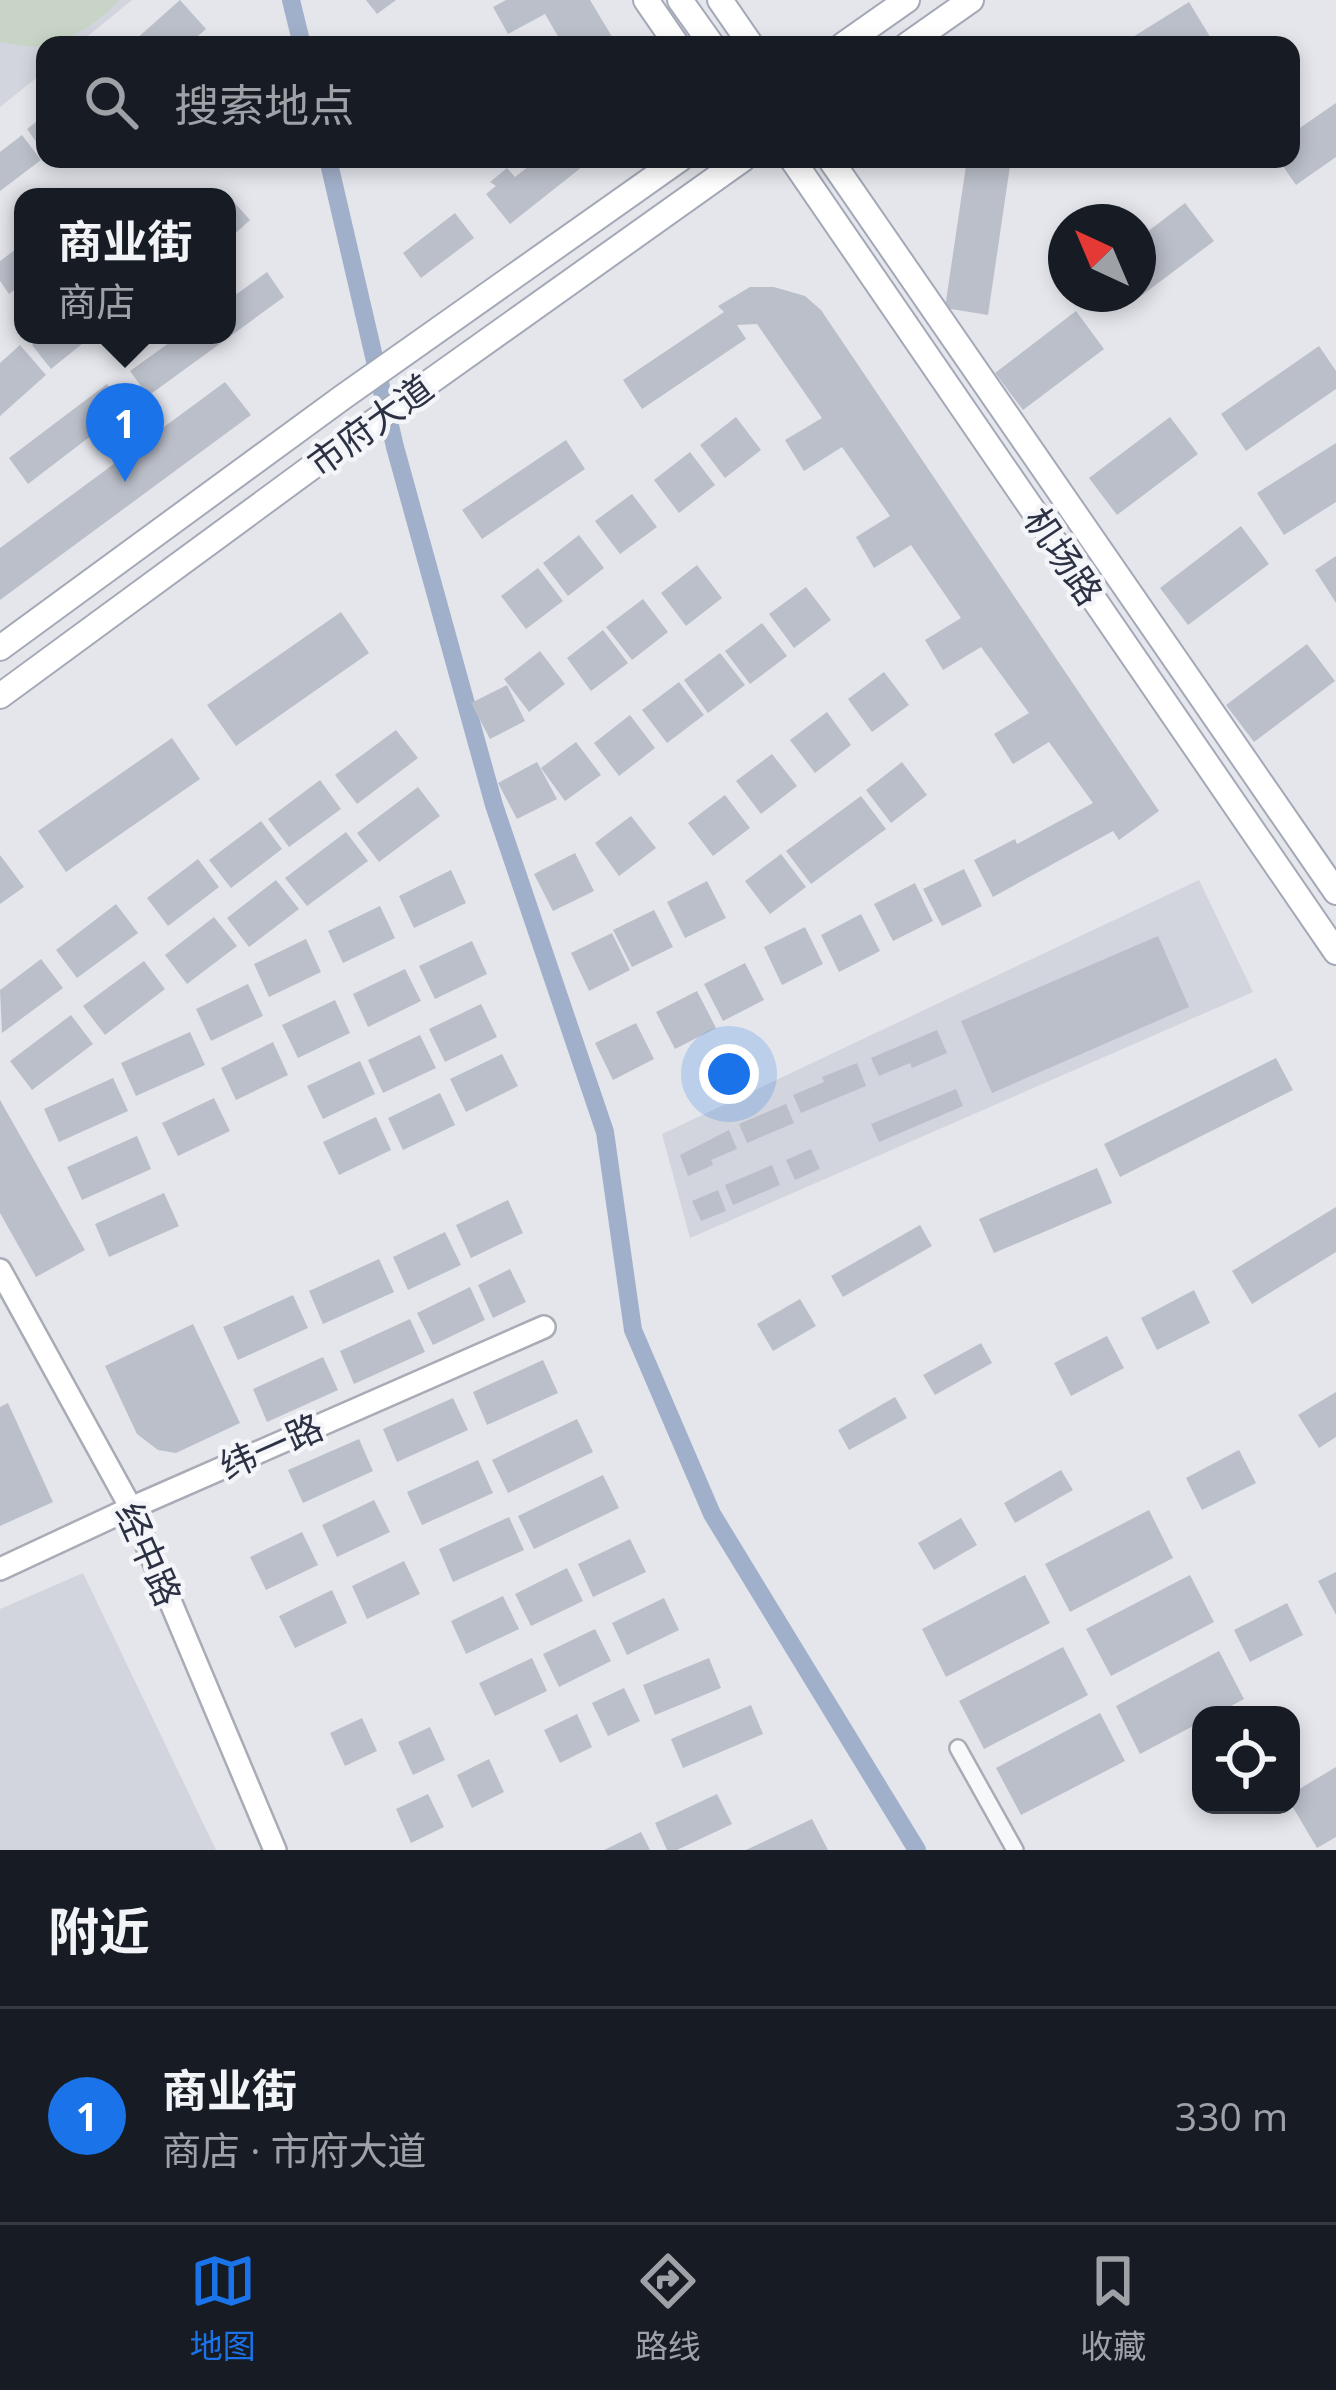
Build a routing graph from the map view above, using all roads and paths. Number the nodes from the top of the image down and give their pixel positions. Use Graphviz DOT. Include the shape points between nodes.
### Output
graph roads {
  1 [pos="646,0"];
  2 [pos="680,0"];
  3 [pos="720,0"];
  4 [pos="907,0"];
  5 [pos="971,0"];
  6 [pos="671,36"];
  7 [pos="706,36"];
  8 [pos="745,36"];
  9 [pos="856,36"];
  10 [pos="920,36"];
  11 [pos="666,168"];
  12 [pos="729,168"];
  13 [pos="798,168"];
  14 [pos="836,168"];
  15 [pos="0,648"];
  16 [pos="0,696"];
  17 [pos="1336,892"];
  18 [pos="1336,952"];
  19 [pos="0,1270"];
  20 [pos="544,1327"];
  21 [pos="131,1508"];
  22 [pos="0,1569"];
  23 [pos="958,1748"];
  24 [pos="275,1850"];
  25 [pos="1015,1850"];
  1 -- 6 [label="main road"];
  2 -- 7 [label="main road"];
  3 -- 8 [label="main road"];
  4 -- 9 [label="main road"];
  5 -- 10 [label="main road"];
  11 -- 15 [label="main road, 市府大道"];
  12 -- 16 [label="main road, 市府大道"];
  13 -- 18 [label="main road, 机场路"];
  14 -- 17 [label="main road, 机场路"];
  19 -- 21 [label="main road, 经中路"];
  20 -- 21 [label="main road, 纬一路"];
  21 -- 22 [label="main road, 纬一路"];
  21 -- 24 [label="main road, 经中路"];
  23 -- 25 [label="street"];
}
